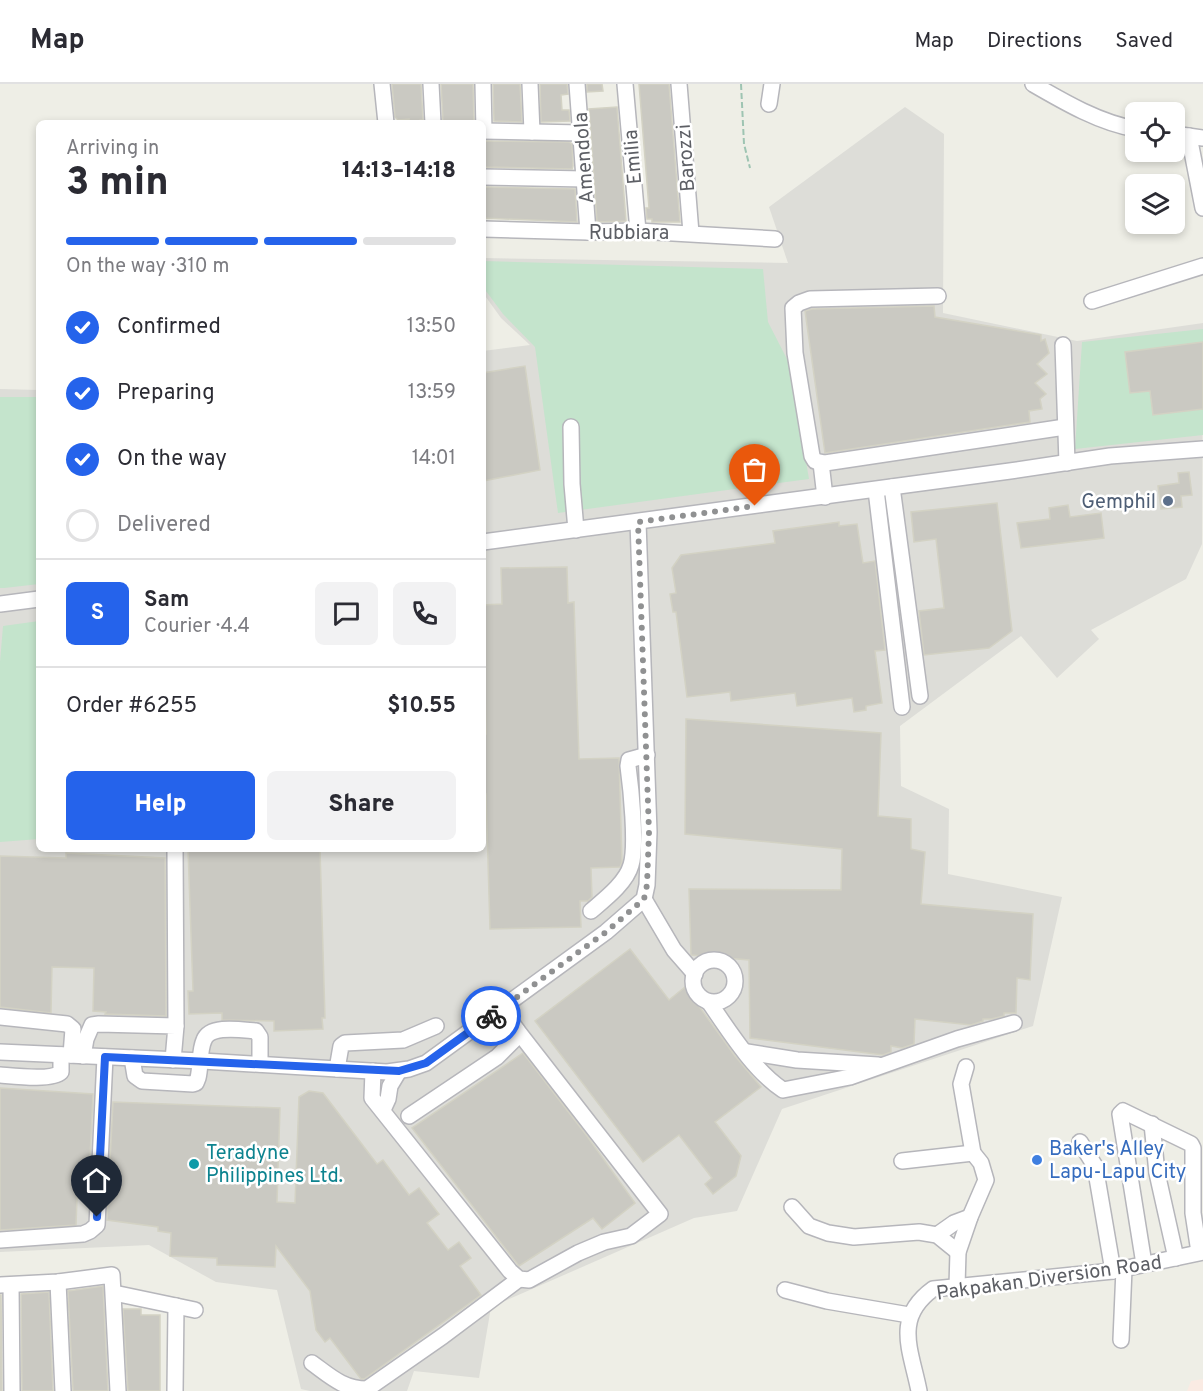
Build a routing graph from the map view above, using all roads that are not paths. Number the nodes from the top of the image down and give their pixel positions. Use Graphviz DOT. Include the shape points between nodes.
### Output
graph roads {
  1 [pos="382,84"];
  2 [pos="431,84"];
  3 [pos="483,84"];
  4 [pos="530,84"];
  5 [pos="577,84"];
  6 [pos="625,84"];
  7 [pos="679,84"];
  8 [pos="772,84"];
  9 [pos="1039,85"];
  10 [pos="770,104"];
  11 [pos="386,120"];
  12 [pos="433,120"];
  13 [pos="484,120"];
  14 [pos="1125,127"];
  15 [pos="486,131"];
  16 [pos="532,132"];
  17 [pos="581,133"];
  18 [pos="1189,136"];
  19 [pos="486,177"];
  20 [pos="585,179"];
  21 [pos="1203,208"];
  22 [pos="486,229"];
  23 [pos="638,231"];
  24 [pos="588,232"];
  25 [pos="691,233"];
  26 [pos="775,239"];
  27 [pos="1203,266"];
  28 [pos="938,296"];
  29 [pos="1092,301"];
  30 [pos="1063,345"];
  31 [pos="571,427"];
  32 [pos="1065,427"];
  33 [pos="1203,449"];
  34 [pos="1067,463"];
  35 [pos="821,464"];
  36 [pos="892,488"];
  37 [pos="876,490"];
  38 [pos="825,497"];
  39 [pos="638,522"];
  40 [pos="576,530"];
  41 [pos="486,542"];
  42 [pos="36,599"];
  43 [pos="0,604"];
  44 [pos="920,696"];
  45 [pos="902,707"];
  46 [pos="647,755"];
  47 [pos="175,852"];
  48 [pos="644,899"];
  49 [pos="591,911"];
  50 [pos="695,974"];
  51 [pos="710,1002"];
  52 [pos="502,1008"];
  53 [pos="0,1017"];
  54 [pos="1014,1023"];
  55 [pos="176,1026"];
  56 [pos="436,1026"];
  57 [pos="517,1029"];
  58 [pos="0,1052"];
  59 [pos="747,1052"];
  60 [pos="72,1055"];
  61 [pos="105,1057"];
  62 [pos="132,1058"];
  63 [pos="173,1060"];
  64 [pos="202,1061"];
  65 [pos="260,1064"];
  66 [pos="887,1065"];
  67 [pos="966,1067"];
  68 [pos="337,1069"];
  69 [pos="374,1071"];
  70 [pos="399,1071"];
  71 [pos="0,1075"];
  72 [pos="383,1110"];
  73 [pos="409,1116"];
  74 [pos="1152,1124"];
  75 [pos="1080,1142"];
  76 [pos="973,1153"];
  77 [pos="902,1161"];
  78 [pos="792,1207"];
  79 [pos="969,1217"];
  80 [pos="936,1235"];
  81 [pos="0,1240"];
  82 [pos="958,1252"];
  83 [pos="1201,1252"];
  84 [pos="1176,1258"];
  85 [pos="1144,1264"];
  86 [pos="1118,1270"];
  87 [pos="519,1279"];
  88 [pos="58,1282"];
  89 [pos="5,1285"];
  90 [pos="957,1286"];
  91 [pos="785,1290"];
  92 [pos="114,1293"];
  93 [pos="176,1306"];
  94 [pos="195,1310"];
  95 [pos="909,1316"];
  96 [pos="1121,1340"];
  97 [pos="312,1363"];
  98 [pos="12,1391"];
  99 [pos="63,1391"];
  100 [pos="118,1391"];
  101 [pos="176,1391"];
  102 [pos="920,1391"];
  1 -- 11 [label="street"];
  2 -- 12 [label="street"];
  3 -- 13 [label="street"];
  4 -- 16 [label="street"];
  5 -- 17 [label="street, Amendola"];
  6 -- 23 [label="street, Emilia"];
  7 -- 25 [label="street, Barozzi"];
  8 -- 10 [label="street"];
  9 -- 14 [label="street"];
  15 -- 16 [label="street"];
  16 -- 17 [label="street"];
  17 -- 20 [label="street, Amendola"];
  18 -- 21 [label="street"];
  19 -- 20 [label="street"];
  20 -- 24 [label="street, Amendola"];
  22 -- 24 [label="street, Rubbiara"];
  23 -- 24 [label="street, Rubbiara"];
  23 -- 25 [label="street, Rubbiara"];
  25 -- 26 [label="street, Rubbiara"];
  27 -- 29 [label="street"];
  28 -- 35 [label="street" via="810,299 793,308 795,353 812,456"];
  30 -- 32 [label="street"];
  31 -- 40 [label="street"];
  32 -- 34 [label="street"];
  32 -- 35 [label="street"];
  33 -- 34 [label="street"];
  34 -- 36 [label="street"];
  35 -- 38 [label="street"];
  36 -- 37 [label="street"];
  36 -- 44 [label="street"];
  37 -- 38 [label="street"];
  37 -- 45 [label="street"];
  38 -- 39 [label="street"];
  39 -- 40 [label="street"];
  39 -- 46 [label="street"];
  40 -- 41 [label="street"];
  42 -- 43 [label="street"];
  46 -- 48 [label="street" via="649,832"];
  46 -- 49 [label="street" via="629,760 628,766 633,830 631,866 607,898"];
  47 -- 55 [label="street"];
  48 -- 50 [label="street" via="674,950"];
  48 -- 52 [label="street" via="606,932"];
  50 -- 51 [label="street" via="696,991"];
  50 -- 51 [label="street" via="702,964 713,960 724,963 733,972 731,994"];
  51 -- 59 [label="street"];
  52 -- 57 [label="street"];
  52 -- 70 [label="street" via="426,1063"];
  53 -- 60 [label="street" via="67,1023 72,1029"];
  54 -- 66 [label="street"];
  55 -- 60 [label="street" via="92,1025"];
  55 -- 63 [label="street"];
  56 -- 68 [label="street" via="404,1040 345,1042"];
  57 -- 73 [label="street" via="514,1040 497,1057"];
  57 -- 87 [label="street" via="660,1214 632,1236 578,1253 529,1280"];
  58 -- 60 [label="street"];
  59 -- 66 [label="street" via="797,1060"];
  59 -- 66 [label="street" via="765,1076 783,1090 850,1077"];
  60 -- 61 [label="street"];
  60 -- 71 [label="street" via="57,1076"];
  61 -- 62 [label="street"];
  61 -- 81 [label="street" via="97,1225 83,1234"];
  62 -- 63 [label="street"];
  62 -- 64 [label="street" via="135,1076 142,1081 193,1084"];
  63 -- 64 [label="street"];
  64 -- 65 [label="street"];
  64 -- 65 [label="street" via="207,1034 216,1030 247,1030 256,1031 260,1037"];
  65 -- 68 [label="street"];
  67 -- 76 [label="street" via="961,1084"];
  68 -- 69 [label="street"];
  69 -- 70 [label="street"];
  69 -- 72 [label="street" via="372,1098"];
  70 -- 72 [label="street"];
  72 -- 87 [label="street"];
  74 -- 83 [label="street" via="1188,1141 1193,1149 1194,1213"];
  74 -- 84 [label="street" via="1157,1173"];
  74 -- 85 [label="street" via="1123,1111 1120,1114"];
  75 -- 86 [label="street" via="1095,1166"];
  76 -- 77 [label="street"];
  76 -- 79 [label="street" via="986,1180"];
  78 -- 80 [label="street" via="809,1226 828,1233 854,1237 919,1232"];
  79 -- 80 [label="street"];
  79 -- 82 [label="street"];
  80 -- 82 [label="street"];
  82 -- 90 [label="street"];
  83 -- 84 [label="street, Pakpakan Diversion Road"];
  84 -- 85 [label="street, Pakpakan Diversion Road"];
  85 -- 86 [label="street, Pakpakan Diversion Road"];
  86 -- 90 [label="street, Pakpakan Diversion Road"];
  86 -- 96 [label="street"];
  87 -- 97 [label="street" via="366,1389 342,1384"];
  88 -- 89 [label="street"];
  88 -- 92 [label="street" via="112,1275"];
  88 -- 99 [label="street"];
  89 -- 98 [label="street"];
  90 -- 95 [label="street, Pakpakan Diversion Road" via="933,1290 919,1299"];
  91 -- 95 [label="street"];
  92 -- 93 [label="street"];
  92 -- 100 [label="street"];
  93 -- 94 [label="street"];
  93 -- 101 [label="street"];
  95 -- 102 [label="street" via="907,1330"];
}
